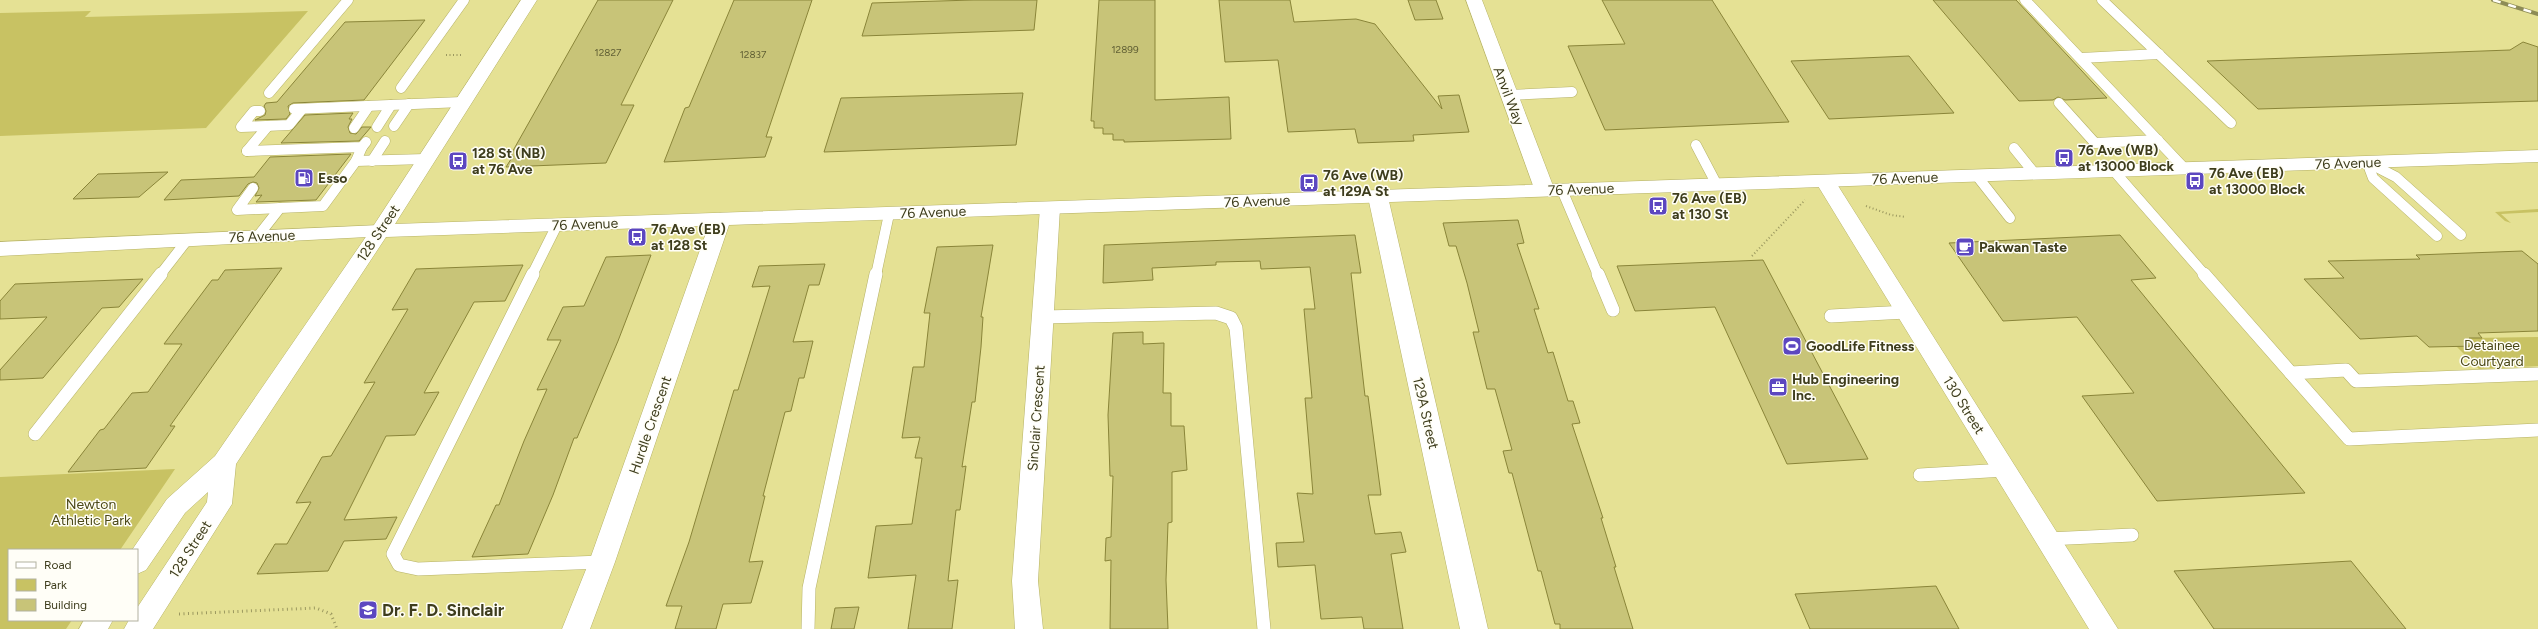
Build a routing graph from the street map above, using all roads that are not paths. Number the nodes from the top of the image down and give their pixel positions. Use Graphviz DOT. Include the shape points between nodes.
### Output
graph roads {
  1 [pos="348,0"];
  2 [pos="464,0"];
  3 [pos="529,0"];
  4 [pos="1474,0"];
  5 [pos="2025,0"];
  6 [pos="2102,0"];
  7 [pos="2159,54"];
  8 [pos="2081,58"];
  9 [pos="401,88"];
  10 [pos="1572,92"];
  11 [pos="268,93"];
  12 [pos="1508,95"];
  13 [pos="462,102"];
  14 [pos="2059,103"];
  15 [pos="408,104"];
  16 [pos="391,105"];
  17 [pos="370,106"];
  18 [pos="260,111"];
  19 [pos="2232,124"];
  20 [pos="268,126"];
  21 [pos="394,126"];
  22 [pos="377,127"];
  23 [pos="354,128"];
  24 [pos="2158,140"];
  25 [pos="385,141"];
  26 [pos="1696,145"];
  27 [pos="2014,148"];
  28 [pos="2538,156"];
  29 [pos="425,160"];
  30 [pos="356,161"];
  31 [pos="372,161"];
  32 [pos="2367,162"];
  33 [pos="2184,168"];
  34 [pos="2114,171"];
  35 [pos="2035,174"];
  36 [pos="1978,176"];
  37 [pos="1825,181"];
  38 [pos="1716,185"];
  39 [pos="253,188"];
  40 [pos="1554,190"];
  41 [pos="1378,197"];
  42 [pos="280,208"];
  43 [pos="1050,208"];
  44 [pos="889,214"];
  45 [pos="2010,218"];
  46 [pos="721,219"];
  47 [pos="557,225"];
  48 [pos="380,231"];
  49 [pos="2461,235"];
  50 [pos="258,236"];
  51 [pos="2437,236"];
  52 [pos="188,239"];
  53 [pos="0,249"];
  54 [pos="1613,310"];
  55 [pos="1906,312"];
  56 [pos="1832,316"];
  57 [pos="1043,317"];
  58 [pos="2291,373"];
  59 [pos="2538,374"];
  60 [pos="2538,430"];
  61 [pos="36,434"];
  62 [pos="224,463"];
  63 [pos="2005,470"];
  64 [pos="1920,475"];
  65 [pos="2132,535"];
  66 [pos="2048,539"];
  67 [pos="138,562"];
  68 [pos="602,562"];
  69 [pos="138,629"];
  70 [pos="576,629"];
  71 [pos="808,629"];
  72 [pos="1028,629"];
  73 [pos="1264,629"];
  74 [pos="1474,629"];
  75 [pos="2104,629"];
  1 -- 11 [label="lane"];
  2 -- 9 [label="lane"];
  3 -- 13 [label="main road, 128 Street"];
  4 -- 12 [label="main road, Anvil Way"];
  5 -- 8 [label="lane"];
  6 -- 7 [label="lane"];
  7 -- 8 [label="lane"];
  7 -- 19 [label="lane"];
  8 -- 24 [label="lane"];
  10 -- 12 [label="lane"];
  12 -- 40 [label="main road, Anvil Way"];
  13 -- 15 [label="lane"];
  13 -- 29 [label="main road, 128 Street"];
  14 -- 24 [label="lane" via="2095,142"];
  15 -- 16 [label="lane"];
  15 -- 21 [label="lane"];
  16 -- 17 [label="lane"];
  16 -- 22 [label="lane"];
  17 -- 20 [label="lane" via="298,109 290,125"];
  17 -- 23 [label="lane"];
  18 -- 20 [label="lane" via="254,111 241,127"];
  20 -- 30 [label="lane" via="248,151 364,144"];
  24 -- 33 [label="lane"];
  25 -- 31 [label="lane"];
  26 -- 38 [label="lane"];
  27 -- 35 [label="lane"];
  28 -- 32 [label="main road, 76 Avenue"];
  29 -- 31 [label="lane"];
  29 -- 48 [label="main road, 128 Street"];
  30 -- 31 [label="lane"];
  30 -- 42 [label="lane" via="323,206"];
  32 -- 33 [label="main road, 76 Avenue"];
  32 -- 49 [label="lane" via="2396,177"];
  32 -- 51 [label="lane" via="2373,178"];
  33 -- 34 [label="main road, 76 Avenue"];
  34 -- 35 [label="main road, 76 Avenue"];
  34 -- 58 [label="lane"];
  35 -- 36 [label="main road, 76 Avenue"];
  36 -- 37 [label="main road, 76 Avenue"];
  36 -- 45 [label="lane"];
  37 -- 38 [label="main road, 76 Avenue"];
  37 -- 55 [label="main road, 130 Street"];
  38 -- 40 [label="main road, 76 Avenue"];
  39 -- 42 [label="lane" via="237,210"];
  40 -- 41 [label="main road, 76 Avenue"];
  40 -- 54 [label="lane"];
  41 -- 43 [label="main road, 76 Avenue"];
  41 -- 74 [label="main road, 129A Street"];
  42 -- 50 [label="lane"];
  43 -- 44 [label="main road, 76 Avenue"];
  43 -- 57 [label="main road, Sinclair Crescent"];
  44 -- 46 [label="main road, 76 Avenue"];
  44 -- 71 [label="lane" via="810,588"];
  46 -- 47 [label="main road, 76 Avenue"];
  46 -- 68 [label="main road, Hurdle Crescent"];
  47 -- 48 [label="main road, 76 Avenue"];
  47 -- 68 [label="lane" via="393,554 395,562 402,568 418,569"];
  48 -- 50 [label="main road, 76 Avenue"];
  48 -- 62 [label="main road, 128 Street"];
  50 -- 52 [label="main road, 76 Avenue"];
  52 -- 53 [label="main road, 76 Avenue"];
  52 -- 61 [label="lane"];
  55 -- 56 [label="lane"];
  55 -- 63 [label="main road, 130 Street"];
  57 -- 72 [label="main road, Sinclair Crescent" via="1025,581"];
  57 -- 73 [label="lane" via="1216,313 1231,318 1236,328"];
  58 -- 59 [label="lane" via="2346,370 2356,382"];
  58 -- 60 [label="lane" via="2349,439"];
  62 -- 67 [label="main road, 128 Street" via="176,506"];
  62 -- 69 [label="main road, 128 Street" via="219,504"];
  63 -- 64 [label="lane"];
  63 -- 66 [label="main road, 130 Street"];
  65 -- 66 [label="lane"];
  66 -- 75 [label="main road, 130 Street"];
  68 -- 70 [label="main road, Hurdle Crescent"];
}
